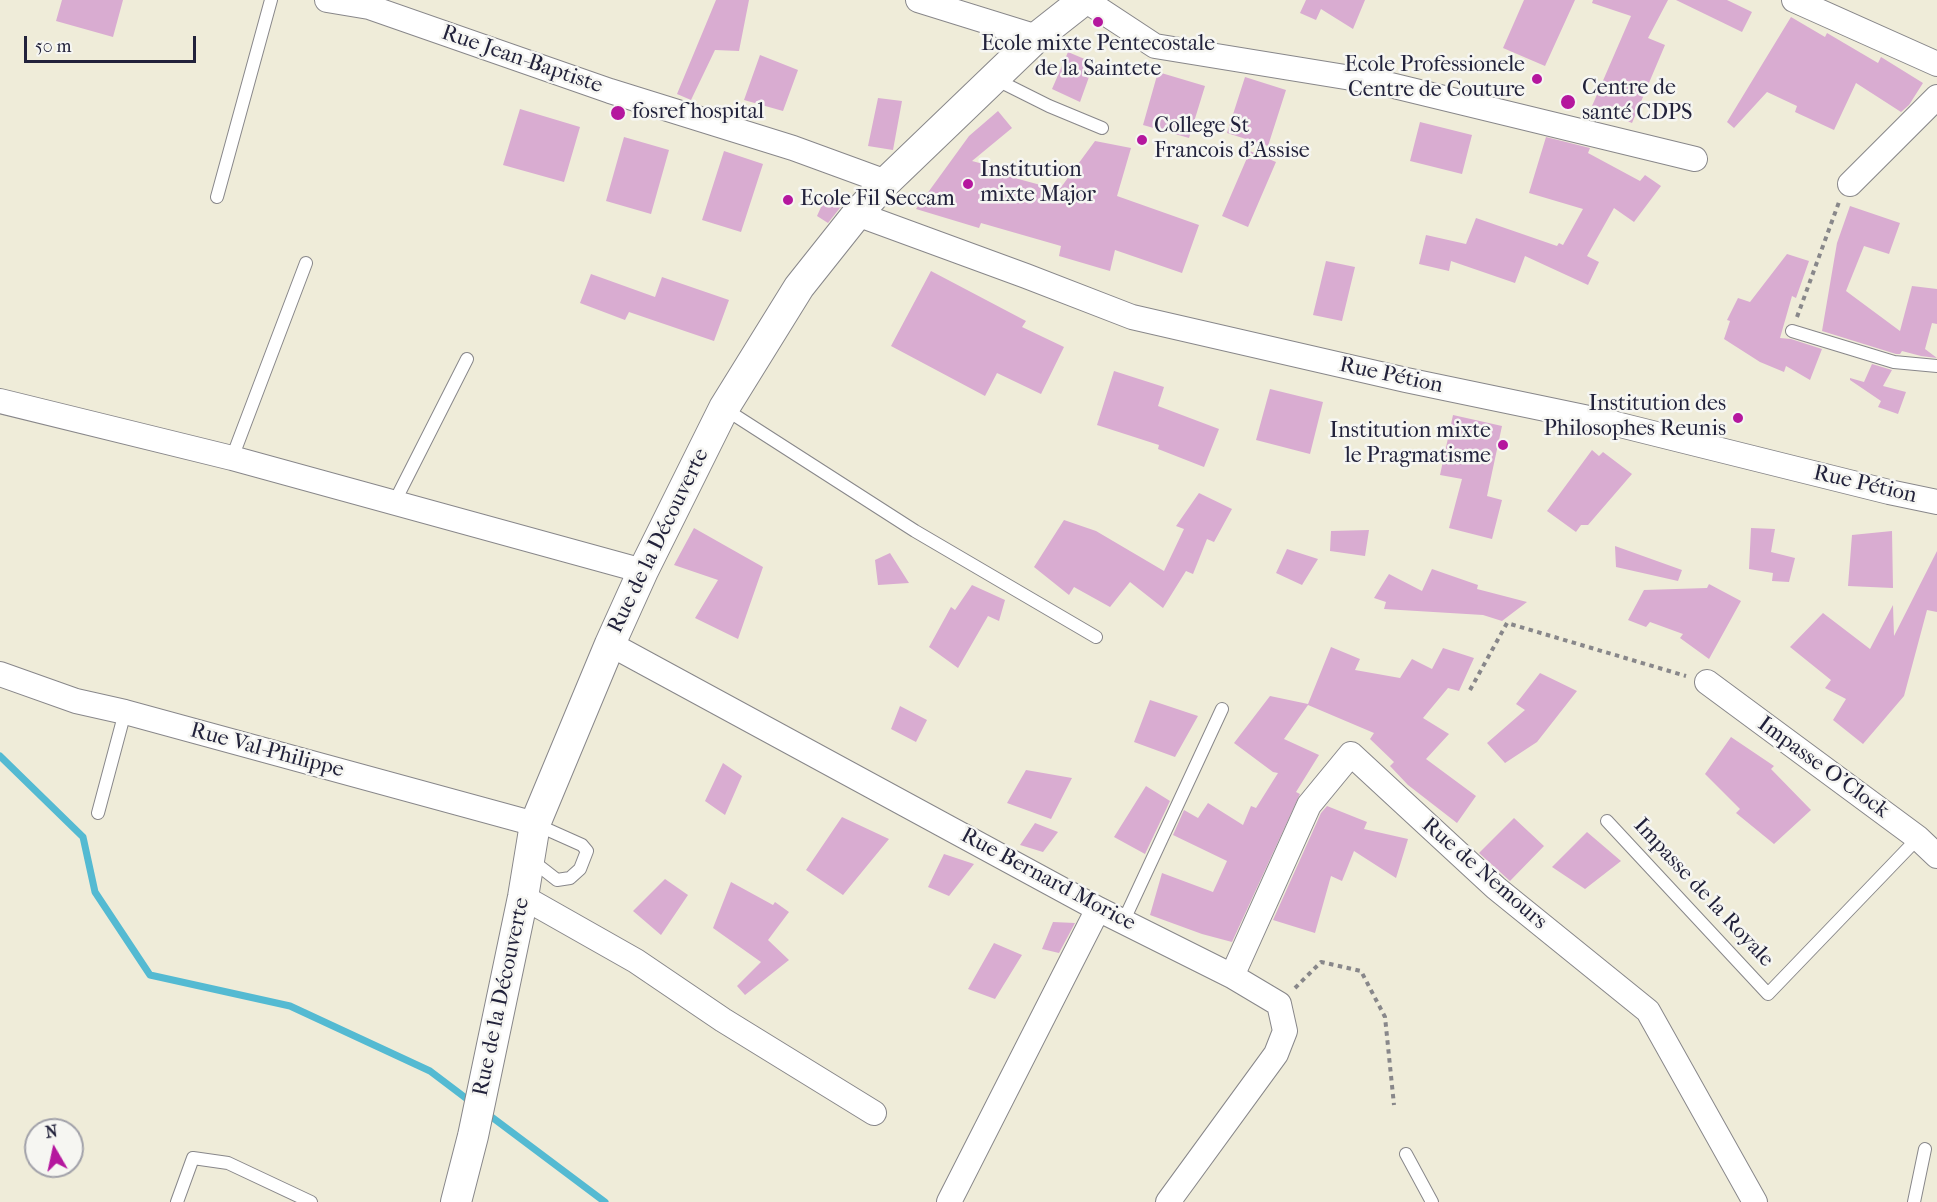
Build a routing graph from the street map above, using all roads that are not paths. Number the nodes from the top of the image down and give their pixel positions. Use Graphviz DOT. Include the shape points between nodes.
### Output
graph roads {
  1 [pos="271,0"];
  2 [pos="327,0"];
  3 [pos="918,0"];
  4 [pos="1084,0"];
  5 [pos="1794,0"];
  6 [pos="1037,37"];
  7 [pos="1937,64"];
  8 [pos="995,79"];
  9 [pos="1937,97"];
  10 [pos="1102,128"];
  11 [pos="1695,159"];
  12 [pos="886,182"];
  13 [pos="1850,184"];
  14 [pos="217,197"];
  15 [pos="857,214"];
  16 [pos="306,263"];
  17 [pos="1792,332"];
  18 [pos="467,358"];
  19 [pos="1937,366"];
  20 [pos="0,401"];
  21 [pos="724,408"];
  22 [pos="232,458"];
  23 [pos="1937,502"];
  24 [pos="394,503"];
  25 [pos="642,571"];
  26 [pos="1096,637"];
  27 [pos="610,644"];
  28 [pos="0,674"];
  29 [pos="1707,682"];
  30 [pos="1222,709"];
  31 [pos="125,712"];
  32 [pos="98,813"];
  33 [pos="1607,821"];
  34 [pos="535,824"];
  35 [pos="1918,838"];
  36 [pos="1937,855"];
  37 [pos="530,859"];
  38 [pos="523,897"];
  39 [pos="1098,909"];
  40 [pos="1124,920"];
  41 [pos="1232,976"];
  42 [pos="874,1113"];
  43 [pos="1925,1149"];
  44 [pos="1406,1154"];
  45 [pos="177,1202"];
  46 [pos="311,1202"];
  47 [pos="456,1202"];
  48 [pos="949,1202"];
  49 [pos="1168,1202"];
  50 [pos="1432,1202"];
  51 [pos="1755,1202"];
  52 [pos="1914,1202"];
  1 -- 14 [label="lane"];
  2 -- 12 [label="street, Rue Jean-Baptiste" via="369,8"];
  3 -- 6 [label="street"];
  4 -- 6 [label="street, Rue de la Découverte"];
  4 -- 11 [label="street" via="1155,46 1382,83"];
  5 -- 7 [label="street" via="1832,12"];
  6 -- 8 [label="street, Rue de la Découverte"];
  8 -- 10 [label="lane"];
  8 -- 12 [label="street, Rue de la Découverte"];
  9 -- 13 [label="street"];
  12 -- 15 [label="street, Rue de la Découverte"];
  15 -- 21 [label="street, Rue de la Découverte" via="799,287"];
  15 -- 23 [label="street, Rue Pétion" via="1132,317 1608,422"];
  16 -- 22 [label="lane"];
  17 -- 19 [label="lane" via="1894,362"];
  18 -- 24 [label="lane"];
  20 -- 22 [label="street"];
  21 -- 25 [label="street, Rue de la Découverte"];
  21 -- 26 [label="lane" via="915,531"];
  22 -- 24 [label="street"];
  24 -- 25 [label="street"];
  25 -- 27 [label="street, Rue de la Découverte"];
  27 -- 34 [label="street, Rue de la Découverte"];
  27 -- 39 [label="street, Rue Bernard Morice"];
  28 -- 31 [label="street, Rue Val-Philippe" via="76,701"];
  29 -- 35 [label="street, Impasse O'Clock"];
  30 -- 40 [label="lane"];
  31 -- 32 [label="lane"];
  31 -- 34 [label="street, Rue Val-Philippe"];
  33 -- 35 [label="lane, Impasse de la Royale" via="1768,994"];
  34 -- 37 [label="street, Rue de la Découverte"];
  34 -- 37 [label="lane" via="582,845 587,851 580,869 570,878 557,880"];
  35 -- 36 [label="street, Impasse O'Clock"];
  37 -- 38 [label="street, Rue de la Découverte"];
  38 -- 42 [label="street" via="636,961"];
  38 -- 47 [label="street, Rue de la Découverte"];
  39 -- 40 [label="street, Rue Bernard Morice"];
  39 -- 48 [label="street"];
  40 -- 41 [label="street, Rue Bernard Morice"];
  41 -- 49 [label="street, Rue Bernard Morice" via="1279,1004 1285,1031 1276,1053"];
  41 -- 51 [label="street, Rue de Nemours" via="1309,805 1351,754 1496,888 1648,1011"];
  43 -- 52 [label="lane"];
  44 -- 50 [label="lane"];
  45 -- 46 [label="lane" via="193,1158 228,1162"];
}
